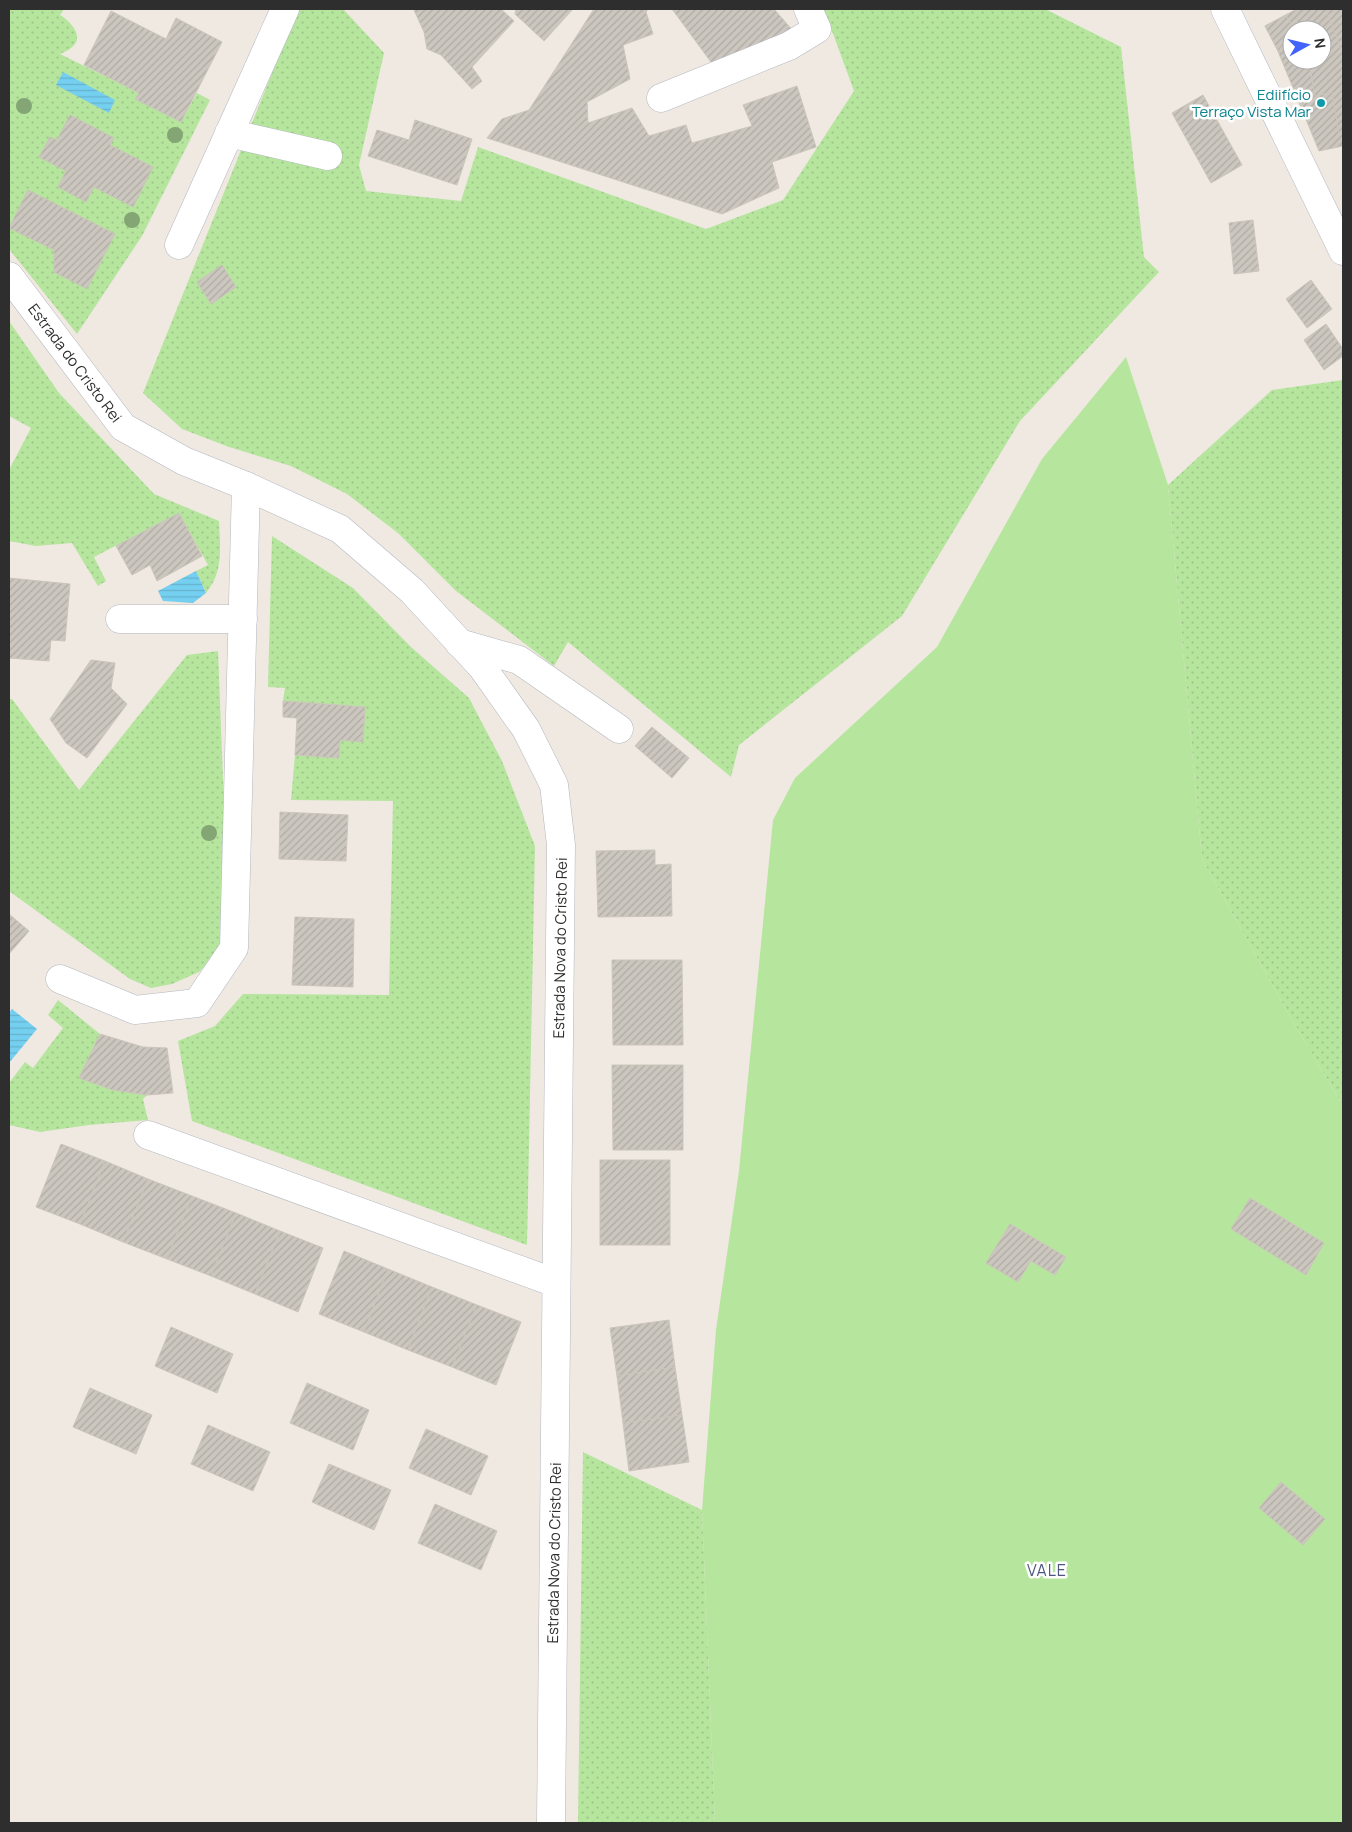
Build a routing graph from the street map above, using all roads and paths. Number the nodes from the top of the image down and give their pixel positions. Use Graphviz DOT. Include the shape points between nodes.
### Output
graph roads {
  1 [pos="285,9"];
  2 [pos="808,9"];
  3 [pos="1225,9"];
  4 [pos="661,98"];
  5 [pos="229,133"];
  6 [pos="328,156"];
  7 [pos="179,245"];
  8 [pos="1343,251"];
  9 [pos="9,276"];
  10 [pos="123,427"];
  11 [pos="246,486"];
  12 [pos="120,619"];
  13 [pos="243,619"];
  14 [pos="459,643"];
  15 [pos="619,729"];
  16 [pos="60,980"];
  17 [pos="148,1135"];
  18 [pos="556,1283"];
  19 [pos="551,1823"];
  1 -- 5 [label="street"];
  2 -- 4 [label="street" via="817,29 789,46"];
  3 -- 8 [label="street"];
  5 -- 6 [label="street"];
  5 -- 7 [label="street"];
  9 -- 10 [label="street, Estrada do Cristo Rei"];
  10 -- 11 [label="street, Estrada Nova do Cristo Rei" via="184,461"];
  11 -- 13 [label="street"];
  11 -- 14 [label="street, Estrada Nova do Cristo Rei" via="340,529 412,591"];
  12 -- 13 [label="street"];
  13 -- 16 [label="street" via="234,948 197,1003 136,1010"];
  14 -- 15 [label="street" via="519,660"];
  14 -- 18 [label="street, Estrada Nova do Cristo Rei" via="482,667 526,729 554,785 562,845"];
  17 -- 18 [label="street"];
  18 -- 19 [label="street, Estrada Nova do Cristo Rei"];
}
